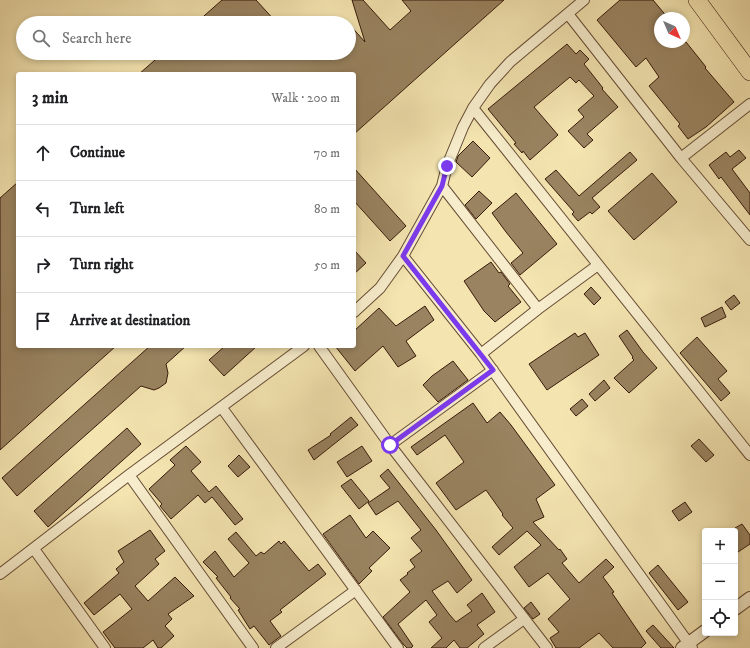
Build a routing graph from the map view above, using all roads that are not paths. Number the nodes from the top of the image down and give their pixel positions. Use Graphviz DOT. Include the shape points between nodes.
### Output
graph roads {
  1 [pos="584,0"];
  2 [pos="697,0"];
  3 [pos="568,14"];
  4 [pos="750,72"];
  5 [pos="750,104"];
  6 [pos="473,108"];
  7 [pos="681,158"];
  8 [pos="442,186"];
  9 [pos="750,240"];
  10 [pos="403,256"];
  11 [pos="598,265"];
  12 [pos="538,309"];
  13 [pos="356,310"];
  14 [pos="301,348"];
  15 [pos="319,348"];
  16 [pos="481,354"];
  17 [pos="493,370"];
  18 [pos="222,408"];
  19 [pos="390,445"];
  20 [pos="750,455"];
  21 [pos="129,475"];
  22 [pos="34,549"];
  23 [pos="0,574"];
  24 [pos="356,590"];
  25 [pos="750,598"];
  26 [pos="738,607"];
  27 [pos="524,619"];
  28 [pos="702,634"];
  29 [pos="687,646"];
  30 [pos="105,648"];
  31 [pos="253,648"];
  32 [pos="276,648"];
  33 [pos="398,648"];
  34 [pos="484,648"];
  35 [pos="547,648"];
  1 -- 3 [label="street"];
  2 -- 4 [label="highway"];
  3 -- 6 [label="street" via="510,62"];
  3 -- 7 [label="street"];
  5 -- 7 [label="street"];
  6 -- 8 [label="street" via="455,144"];
  6 -- 11 [label="street"];
  7 -- 9 [label="street"];
  8 -- 10 [label="street"];
  8 -- 12 [label="street"];
  10 -- 13 [label="street" via="380,288"];
  10 -- 16 [label="street"];
  11 -- 12 [label="street"];
  11 -- 20 [label="street"];
  12 -- 16 [label="street"];
  14 -- 18 [label="street"];
  15 -- 19 [label="street"];
  16 -- 17 [label="street"];
  17 -- 19 [label="street"];
  17 -- 29 [label="street"];
  18 -- 21 [label="street"];
  18 -- 24 [label="street"];
  19 -- 27 [label="street"];
  21 -- 22 [label="street"];
  21 -- 31 [label="street"];
  22 -- 23 [label="street"];
  22 -- 30 [label="street"];
  24 -- 32 [label="street"];
  24 -- 33 [label="street"];
  25 -- 26 [label="street"];
  27 -- 34 [label="street"];
  27 -- 35 [label="street"];
  28 -- 29 [label="street"];
}
